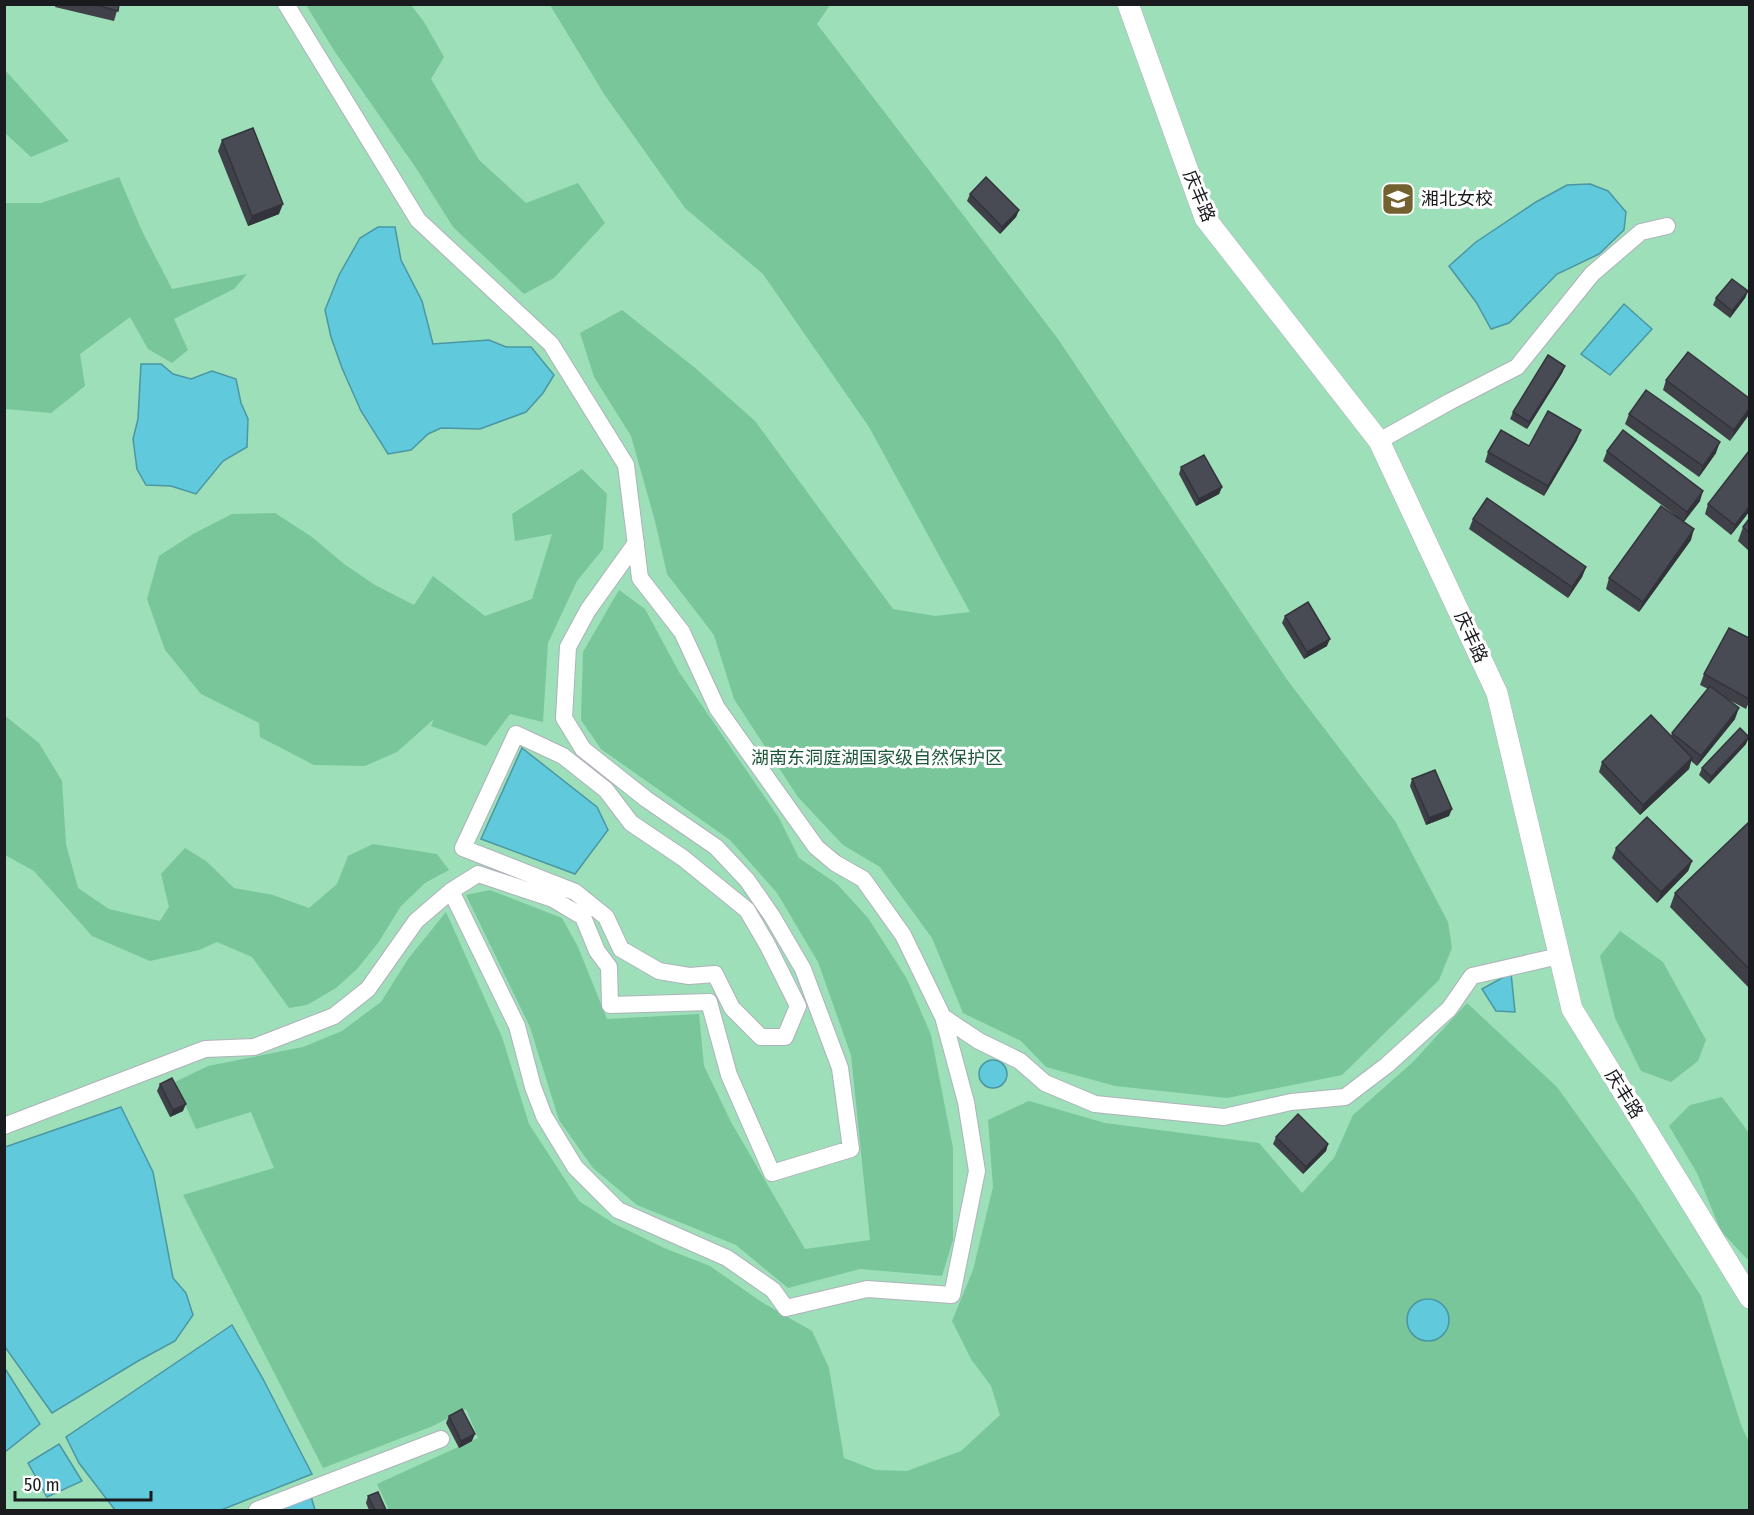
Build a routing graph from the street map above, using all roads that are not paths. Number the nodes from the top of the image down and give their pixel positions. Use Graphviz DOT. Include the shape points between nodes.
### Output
graph roads {
  1 [pos="286,4"];
  2 [pos="1128,4"];
  3 [pos="1667,226"];
  4 [pos="1379,441"];
  5 [pos="636,543"];
  6 [pos="451,891"];
  7 [pos="575,892"];
  8 [pos="1559,956"];
  9 [pos="943,1017"];
  10 [pos="4,1126"];
  11 [pos="1749,1298"];
  12 [pos="441,1439"];
  13 [pos="257,1510"];
  1 -- 5 [label="street" via="418,220 551,344 626,465"];
  2 -- 4 [label="street, 庆丰路" via="1205,218"];
  3 -- 4 [label="street" via="1641,232 1592,274 1517,367"];
  4 -- 8 [label="street, 庆丰路" via="1497,693"];
  5 -- 6 [label="street" via="588,610 568,647 564,718 584,749 646,799 716,847 747,880 772,916 803,969 840,1068 851,1149 772,1173 729,1075 709,1002 610,1005 609,967 597,951 583,917 553,899 477,874"];
  5 -- 9 [label="street" via="640,578 682,632 717,708 816,847 863,879 903,935"];
  6 -- 9 [label="street" via="517,1026 544,1116 575,1167 618,1209 727,1258 773,1290 786,1308 867,1289 952,1295 977,1171 966,1102"];
  6 -- 10 [label="street" via="416,921 368,988 334,1016 254,1047 205,1049"];
  7 -- 7 [label="street" via="463,848 516,734 563,756 606,790 631,822 747,910 798,1006 785,1037 761,1037 732,1008 715,974 689,976 659,970 621,949 606,917"];
  8 -- 9 [label="street" via="1472,976 1449,1009 1387,1065 1345,1096 1291,1102 1224,1117 1095,1104 1045,1083 1020,1061"];
  8 -- 11 [label="street, 庆丰路" via="1572,1009"];
  12 -- 13 [label="street"];
}
